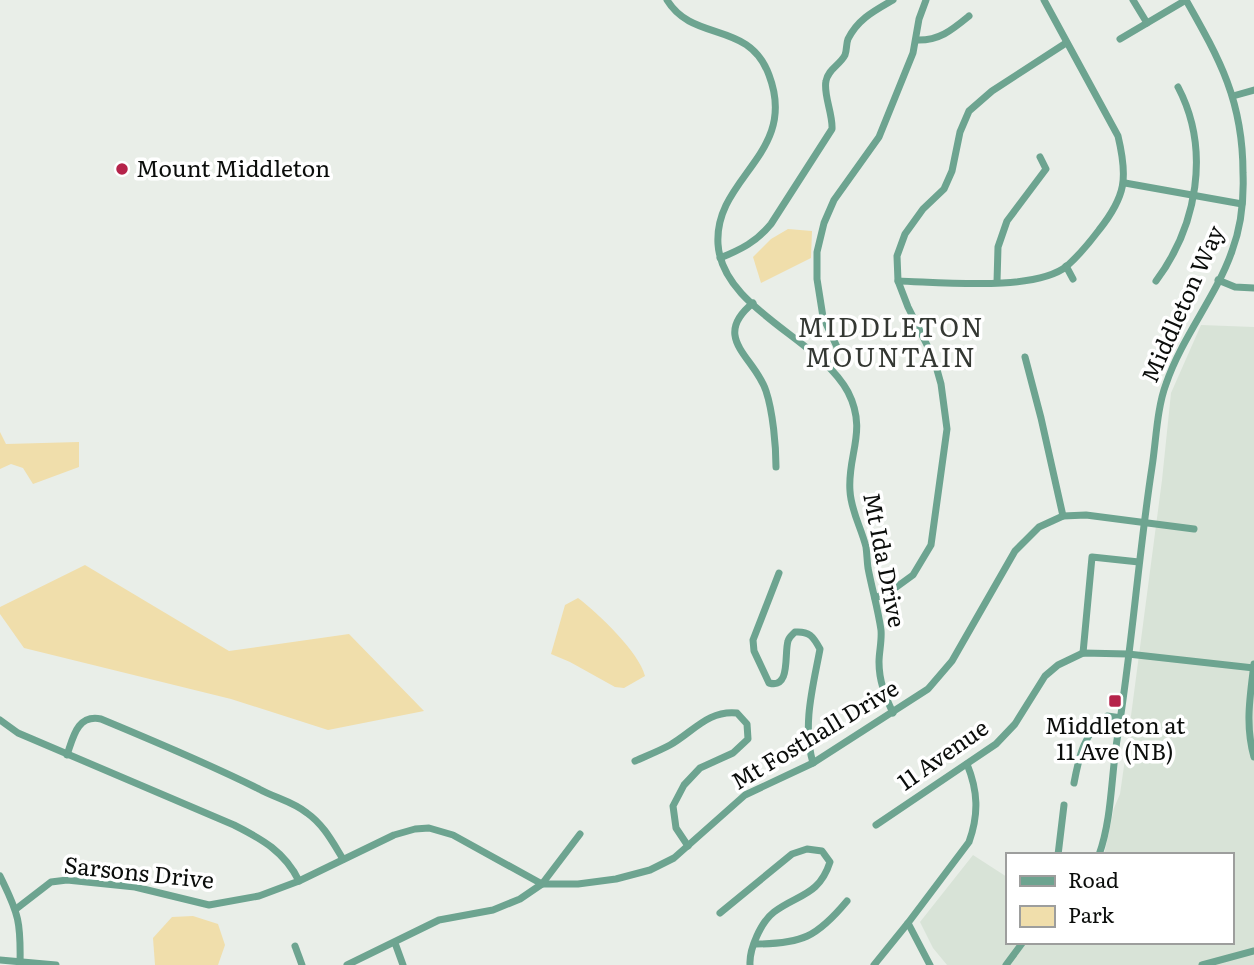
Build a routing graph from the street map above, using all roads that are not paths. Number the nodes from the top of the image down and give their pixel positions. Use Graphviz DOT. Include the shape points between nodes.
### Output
graph roads {
  1 [pos="667,0"];
  2 [pos="893,0"];
  3 [pos="926,0"];
  4 [pos="1044,0"];
  5 [pos="1133,0"];
  6 [pos="1186,0"];
  7 [pos="969,16"];
  8 [pos="1147,23"];
  9 [pos="1120,39"];
  10 [pos="916,40"];
  11 [pos="1066,43"];
  12 [pos="1178,87"];
  13 [pos="1254,90"];
  14 [pos="1233,96"];
  15 [pos="1041,157"];
  16 [pos="1125,183"];
  17 [pos="1195,195"];
  18 [pos="1242,204"];
  19 [pos="720,258"];
  20 [pos="1066,266"];
  21 [pos="1073,279"];
  22 [pos="1218,280"];
  23 [pos="898,281"];
  24 [pos="1156,281"];
  25 [pos="997,282"];
  26 [pos="1254,288"];
  27 [pos="752,303"];
  28 [pos="1025,357"];
  29 [pos="829,366"];
  30 [pos="776,467"];
  31 [pos="1063,516"];
  32 [pos="1144,521"];
  33 [pos="1194,529"];
  34 [pos="1139,562"];
  35 [pos="779,573"];
  36 [pos="875,598"];
  37 [pos="1083,653"];
  38 [pos="1128,654"];
  39 [pos="1254,666"];
  40 [pos="893,713"];
  41 [pos="1122,718"];
  42 [pos="0,720"];
  43 [pos="67,755"];
  44 [pos="1254,757"];
  45 [pos="635,761"];
  46 [pos="813,763"];
  47 [pos="967,764"];
  48 [pos="1074,783"];
  49 [pos="1064,805"];
  50 [pos="876,825"];
  51 [pos="580,834"];
  52 [pos="688,846"];
  53 [pos="1058,853"];
  54 [pos="1099,853"];
  55 [pos="344,859"];
  56 [pos="0,876"];
  57 [pos="299,881"];
  58 [pos="542,884"];
  59 [pos="847,901"];
  60 [pos="16,909"];
  61 [pos="720,913"];
  62 [pos="908,923"];
  63 [pos="395,943"];
  64 [pos="755,944"];
  65 [pos="1022,944"];
  66 [pos="295,946"];
  67 [pos="1254,951"];
  68 [pos="0,960"];
  69 [pos="20,963"];
  70 [pos="56,965"];
  71 [pos="302,965"];
  72 [pos="346,965"];
  73 [pos="403,965"];
  74 [pos="750,965"];
  75 [pos="873,965"];
  76 [pos="930,965"];
  77 [pos="1006,965"];
  78 [pos="1202,965"];
  1 -- 19 [label="street" via="683,19 737,37 752,48 768,71 774,90 777,107 771,136 722,215"];
  2 -- 19 [label="street" via="865,16 847,42 845,55 829,71 825,83 832,129 771,224 746,248"];
  3 -- 10 [label="street"];
  4 -- 11 [label="street"];
  5 -- 8 [label="street"];
  6 -- 8 [label="street"];
  6 -- 14 [label="street, Middleton Way" via="1215,51"];
  7 -- 10 [label="street" via="939,38"];
  8 -- 9 [label="street"];
  10 -- 29 [label="street" via="878,137 834,200 824,223 817,279 823,317 837,346"];
  11 -- 16 [label="street" via="1118,136"];
  11 -- 23 [label="street" via="969,111 944,189 905,234 897,256"];
  12 -- 17 [label="street" via="1192,121 1197,156"];
  13 -- 14 [label="street"];
  14 -- 18 [label="street, Middleton Way" via="1241,123"];
  15 -- 25 [label="street" via="1046,169 1007,221 998,247"];
  16 -- 17 [label="street"];
  16 -- 20 [label="street" via="1114,212"];
  17 -- 18 [label="street"];
  17 -- 24 [label="street" via="1186,227"];
  18 -- 22 [label="street, Middleton Way" via="1232,252"];
  19 -- 27 [label="street, Mt Ida Drive" via="731,281"];
  20 -- 21 [label="street"];
  20 -- 25 [label="street" via="1028,281"];
  22 -- 26 [label="street"];
  22 -- 32 [label="street, Middleton Way" via="1165,385"];
  23 -- 25 [label="street"];
  23 -- 36 [label="street" via="934,359 947,429 931,545 913,575"];
  27 -- 29 [label="street, Mt Ida Drive"];
  27 -- 30 [label="street" via="737,319 734,333 767,393"];
  28 -- 31 [label="street"];
  29 -- 36 [label="street, Mt Ida Drive" via="848,393 856,416 858,433 849,487"];
  31 -- 32 [label="street, Mt Fosthall Drive"];
  31 -- 40 [label="street, Mt Fosthall Drive" via="1039,527 1015,551 952,661 928,689"];
  32 -- 33 [label="street, Mt Fosthall Drive"];
  32 -- 34 [label="street, Middleton Way"];
  34 -- 37 [label="street" via="1092,557"];
  34 -- 38 [label="street, Middleton Way"];
  35 -- 46 [label="street" via="753,640 754,651 774,685 784,676 788,639 795,632 814,637 820,649 806,727"];
  36 -- 40 [label="street, Mt Ida Drive" via="883,693"];
  37 -- 38 [label="street, 11 Avenue"];
  37 -- 47 [label="street, 11 Avenue" via="1045,676 1015,724"];
  38 -- 39 [label="street, 11 Avenue"];
  38 -- 41 [label="street, Middleton Way"];
  39 -- 44 [label="street" via="1247,716"];
  40 -- 46 [label="street, Mt Fosthall Drive"];
  41 -- 48 [label="street" via="1107,716 1095,725 1079,755"];
  41 -- 54 [label="street, Middleton Way"];
  42 -- 43 [label="street"];
  43 -- 55 [label="street" via="77,727 89,719 101,719 290,801 325,829"];
  43 -- 57 [label="street" via="265,841 293,868"];
  45 -- 52 [label="street" via="722,711 737,713 747,724 748,739 733,754 700,768 673,806 676,828"];
  46 -- 52 [label="street, Mt Fosthall Drive" via="745,795"];
  47 -- 50 [label="street, 11 Avenue"];
  47 -- 62 [label="street" via="977,804 969,842"];
  49 -- 53 [label="street"];
  51 -- 58 [label="street"];
  52 -- 58 [label="street, Mt Fosthall Drive" via="650,870 616,879"];
  55 -- 57 [label="street, Sarsons Drive"];
  55 -- 58 [label="street, Sarsons Drive" via="394,835 429,828 480,848"];
  56 -- 60 [label="street"];
  57 -- 60 [label="street, Sarsons Drive" via="259,896 209,905 135,887 67,880 51,882"];
  58 -- 63 [label="street" via="493,911 439,920"];
  59 -- 64 [label="street" via="816,933 776,944"];
  60 -- 69 [label="street" via="21,929"];
  61 -- 64 [label="street" via="792,854 822,851 830,862 826,874 811,892 774,912"];
  62 -- 75 [label="street"];
  62 -- 76 [label="street"];
  63 -- 72 [label="street"];
  63 -- 73 [label="street"];
  64 -- 74 [label="street"];
  65 -- 77 [label="street"];
  66 -- 71 [label="street"];
  67 -- 78 [label="street"];
  68 -- 69 [label="street"];
  69 -- 70 [label="street"];
}
